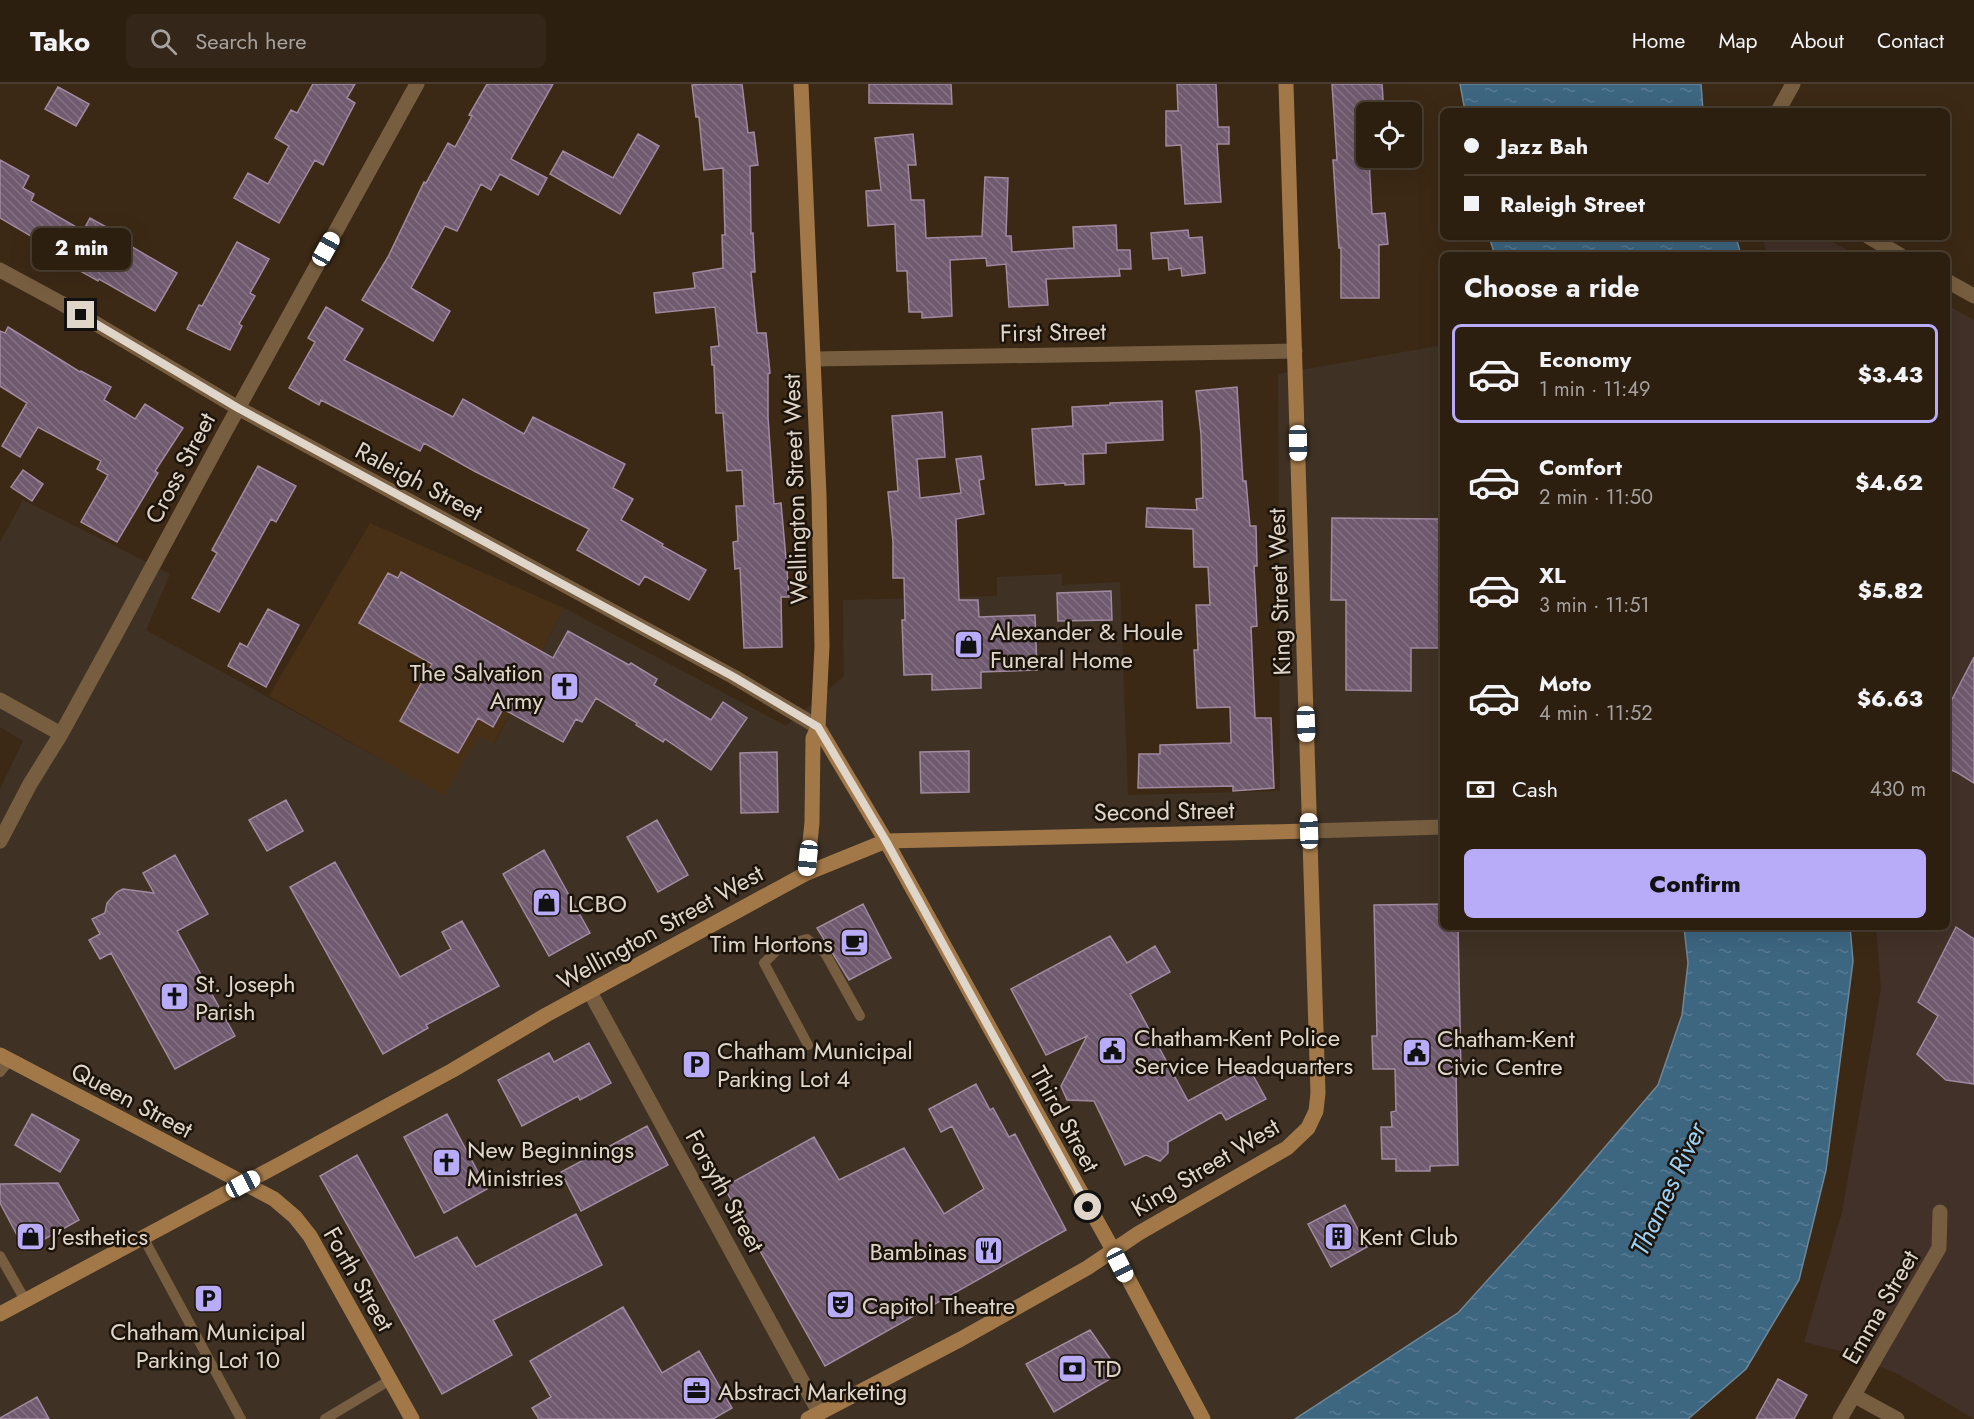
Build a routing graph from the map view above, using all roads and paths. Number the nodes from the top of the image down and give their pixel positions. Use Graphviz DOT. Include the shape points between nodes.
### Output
graph roads {
  1 [pos="417,84"];
  2 [pos="801,84"];
  3 [pos="1286,84"];
  4 [pos="1793,84"];
  5 [pos="1780,108"];
  6 [pos="1874,240"];
  7 [pos="1895,252"];
  8 [pos="0,270"];
  9 [pos="1950,283"];
  10 [pos="1974,296"];
  11 [pos="1295,351"];
  12 [pos="813,359"];
  13 [pos="238,408"];
  14 [pos="0,700"];
  15 [pos="818,727"];
  16 [pos="61,734"];
  17 [pos="1440,827"];
  18 [pos="1309,831"];
  19 [pos="0,841"];
  20 [pos="886,841"];
  21 [pos="807,873"];
  22 [pos="590,992"];
  23 [pos="860,1016"];
  24 [pos="808,1046"];
  25 [pos="3,1062"];
  26 [pos="243,1184"];
  27 [pos="1940,1212"];
  28 [pos="143,1238"];
  29 [pos="1113,1250"];
  30 [pos="0,1256"];
  31 [pos="25,1300"];
  32 [pos="0,1314"];
  33 [pos="390,1380"];
  34 [pos="1855,1396"];
  35 [pos="1201,1414"];
  36 [pos="814,1416"];
  37 [pos="241,1419"];
  38 [pos="325,1419"];
  39 [pos="412,1419"];
  40 [pos="1840,1419"];
  41 [pos="1897,1419"];
  1 -- 13 [label="street, Cross Street"];
  2 -- 12 [label="street, Wellington Street West"];
  3 -- 11 [label="street, King Street West"];
  4 -- 5 [label="street"];
  6 -- 7 [label="street"];
  8 -- 13 [label="street, Raleigh Street"];
  9 -- 10 [label="street"];
  11 -- 12 [label="street, First Street"];
  11 -- 18 [label="street, King Street West"];
  12 -- 15 [label="street, Wellington Street West" via="822,634"];
  13 -- 15 [label="street, Raleigh Street" via="734,677"];
  13 -- 16 [label="street, Cross Street"];
  14 -- 16 [label="street"];
  15 -- 20 [label="street"];
  15 -- 21 [label="street, Wellington Street West" via="813,738"];
  16 -- 19 [label="street, Cross Street"];
  17 -- 18 [label="street, Second Street"];
  18 -- 20 [label="street, Second Street"];
  18 -- 29 [label="street, King Street West" via="1316,1111 1308,1128 1287,1148"];
  20 -- 21 [label="street, Wellington Street West"];
  20 -- 29 [label="street, Third Street"];
  21 -- 22 [label="street, Wellington Street West"];
  22 -- 26 [label="street, Wellington Street West"];
  22 -- 36 [label="street, Forsyth Street"];
  23 -- 24 [label="lane" via="825,953 807,939 781,946 764,963"];
  25 -- 26 [label="street, Queen Street"];
  26 -- 28 [label="street, Wellington Street West"];
  26 -- 33 [label="street, Forth Street" via="274,1199 296,1217"];
  27 -- 34 [label="street, Emma Street" via="1939,1248"];
  28 -- 31 [label="street, Wellington Street West"];
  28 -- 37 [label="lane"];
  29 -- 35 [label="street, Third Street"];
  29 -- 36 [label="street, King Street West" via="981,1328"];
  30 -- 31 [label="lane"];
  31 -- 32 [label="street, Wellington Street West"];
  33 -- 38 [label="lane"];
  33 -- 39 [label="street, Forth Street"];
  34 -- 40 [label="street, Emma Street"];
  34 -- 41 [label="street"];
}
